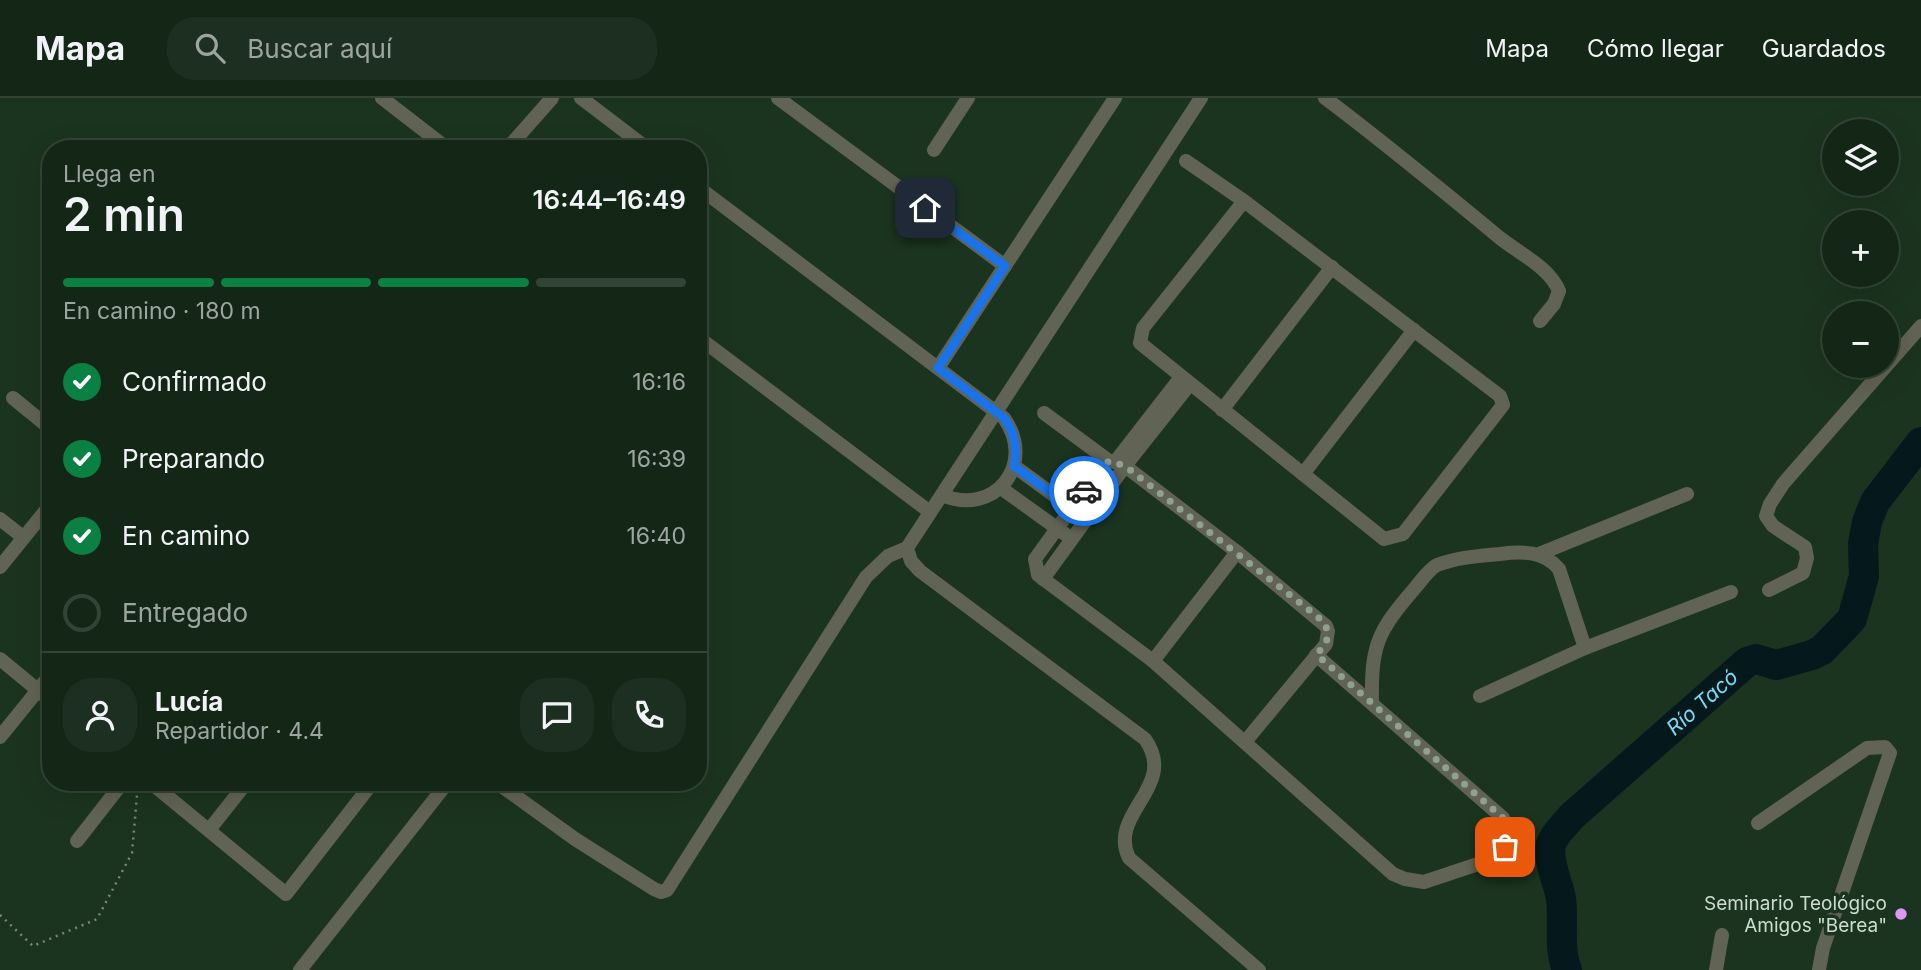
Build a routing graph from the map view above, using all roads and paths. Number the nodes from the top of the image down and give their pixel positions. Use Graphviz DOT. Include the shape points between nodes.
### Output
graph roads {
  1 [pos="382,98"];
  2 [pos="552,98"];
  3 [pos="581,98"];
  4 [pos="778,98"];
  5 [pos="968,98"];
  6 [pos="1115,98"];
  7 [pos="1201,98"];
  8 [pos="1325,98"];
  9 [pos="436,140"];
  10 [pos="515,140"];
  11 [pos="636,140"];
  12 [pos="934,150"];
  13 [pos="1186,161"];
  14 [pos="707,194"];
  15 [pos="1244,201"];
  16 [pos="1005,266"];
  17 [pos="1332,267"];
  18 [pos="1540,321"];
  19 [pos="1921,326"];
  20 [pos="1414,330"];
  21 [pos="707,344"];
  22 [pos="938,368"];
  23 [pos="1186,380"];
  24 [pos="13,398"];
  25 [pos="1222,410"];
  26 [pos="997,411"];
  27 [pos="1044,413"];
  28 [pos="42,422"];
  29 [pos="1117,463"];
  30 [pos="1014,466"];
  31 [pos="1303,474"];
  32 [pos="1001,488"];
  33 [pos="942,495"];
  34 [pos="1687,495"];
  35 [pos="1072,508"];
  36 [pos="930,512"];
  37 [pos="42,515"];
  38 [pos="0,519"];
  39 [pos="1087,519"];
  40 [pos="1057,529"];
  41 [pos="23,537"];
  42 [pos="1072,539"];
  43 [pos="907,548"];
  44 [pos="1237,552"];
  45 [pos="1539,554"];
  46 [pos="0,567"];
  47 [pos="1043,579"];
  48 [pos="1769,590"];
  49 [pos="1731,592"];
  50 [pos="1585,648"];
  51 [pos="1317,655"];
  52 [pos="0,659"];
  53 [pos="1153,661"];
  54 [pos="42,685"];
  55 [pos="38,690"];
  56 [pos="42,693"];
  57 [pos="1480,696"];
  58 [pos="1372,703"];
  59 [pos="0,737"];
  60 [pos="1245,742"];
  61 [pos="115,791"];
  62 [pos="141,791"];
  63 [pos="160,791"];
  64 [pos="240,791"];
  65 [pos="366,791"];
  66 [pos="441,791"];
  67 [pos="508,791"];
  68 [pos="1758,822"];
  69 [pos="209,830"];
  70 [pos="77,841"];
  71 [pos="0,915"];
  72 [pos="1721,935"];
  73 [pos="300,970"];
  74 [pos="1259,970"];
  75 [pos="1716,970"];
  76 [pos="1819,970"];
  1 -- 9 [label="street"];
  2 -- 10 [label="street"];
  3 -- 11 [label="street"];
  4 -- 16 [label="street"];
  5 -- 12 [label="street"];
  6 -- 16 [label="street"];
  7 -- 26 [label="street"];
  8 -- 18 [label="street" via="1552,277 1559,291"];
  13 -- 15 [label="street"];
  14 -- 22 [label="street"];
  15 -- 17 [label="street"];
  15 -- 23 [label="street" via="1143,328 1140,343"];
  16 -- 22 [label="street"];
  17 -- 20 [label="street"];
  17 -- 25 [label="street"];
  19 -- 48 [label="street" via="1770,504 1766,516 1805,547 1807,558 1803,573"];
  20 -- 31 [label="street"];
  20 -- 31 [label="street" via="1500,397 1503,405 1403,534 1384,539"];
  21 -- 36 [label="street"];
  22 -- 26 [label="street"];
  23 -- 25 [label="street"];
  23 -- 29 [label="street"];
  24 -- 28 [label="street"];
  25 -- 31 [label="street"];
  26 -- 30 [label="street" via="1014,436"];
  26 -- 33 [label="street"];
  27 -- 29 [label="street"];
  29 -- 35 [label="street" via="1100,469"];
  29 -- 39 [label="street"];
  29 -- 44 [label="street"];
  30 -- 32 [label="street"];
  30 -- 35 [label="street"];
  32 -- 33 [label="street" via="977,500 959,501"];
  32 -- 40 [label="street"];
  33 -- 36 [label="street"];
  34 -- 45 [label="street"];
  35 -- 39 [label="street"];
  35 -- 40 [label="street"];
  36 -- 43 [label="street"];
  37 -- 41 [label="street"];
  38 -- 41 [label="street"];
  39 -- 42 [label="street"];
  40 -- 42 [label="street"];
  40 -- 47 [label="street" via="1035,559"];
  41 -- 46 [label="street"];
  42 -- 47 [label="street"];
  43 -- 67 [label="street" via="888,556 866,577 667,890 654,889"];
  43 -- 74 [label="street" via="920,571 1145,739 1154,754 1155,771 1126,830 1129,858"];
  44 -- 51 [label="street" via="1323,621 1328,638"];
  44 -- 53 [label="street"];
  45 -- 50 [label="street" via="1559,569"];
  45 -- 58 [label="street" via="1465,557 1434,566 1391,616 1377,642 1371,666"];
  47 -- 53 [label="street"];
  49 -- 50 [label="street"];
  50 -- 57 [label="street"];
  51 -- 58 [label="street"];
  51 -- 60 [label="street"];
  52 -- 55 [label="street"];
  53 -- 60 [label="street"];
  54 -- 55 [label="street"];
  55 -- 56 [label="street"];
  55 -- 59 [label="street"];
  58 -- 60 [label="street" via="1503,818 1507,840 1496,858 1424,882 1398,877"];
  61 -- 70 [label="street"];
  62 -- 71 [label="path" via="137,795 132,853 97,919 33,946"];
  63 -- 69 [label="street"];
  64 -- 69 [label="street"];
  65 -- 69 [label="street" via="286,894"];
  66 -- 73 [label="street"];
  68 -- 76 [label="street" via="1867,748 1885,747 1890,753"];
  72 -- 75 [label="street"];
}
